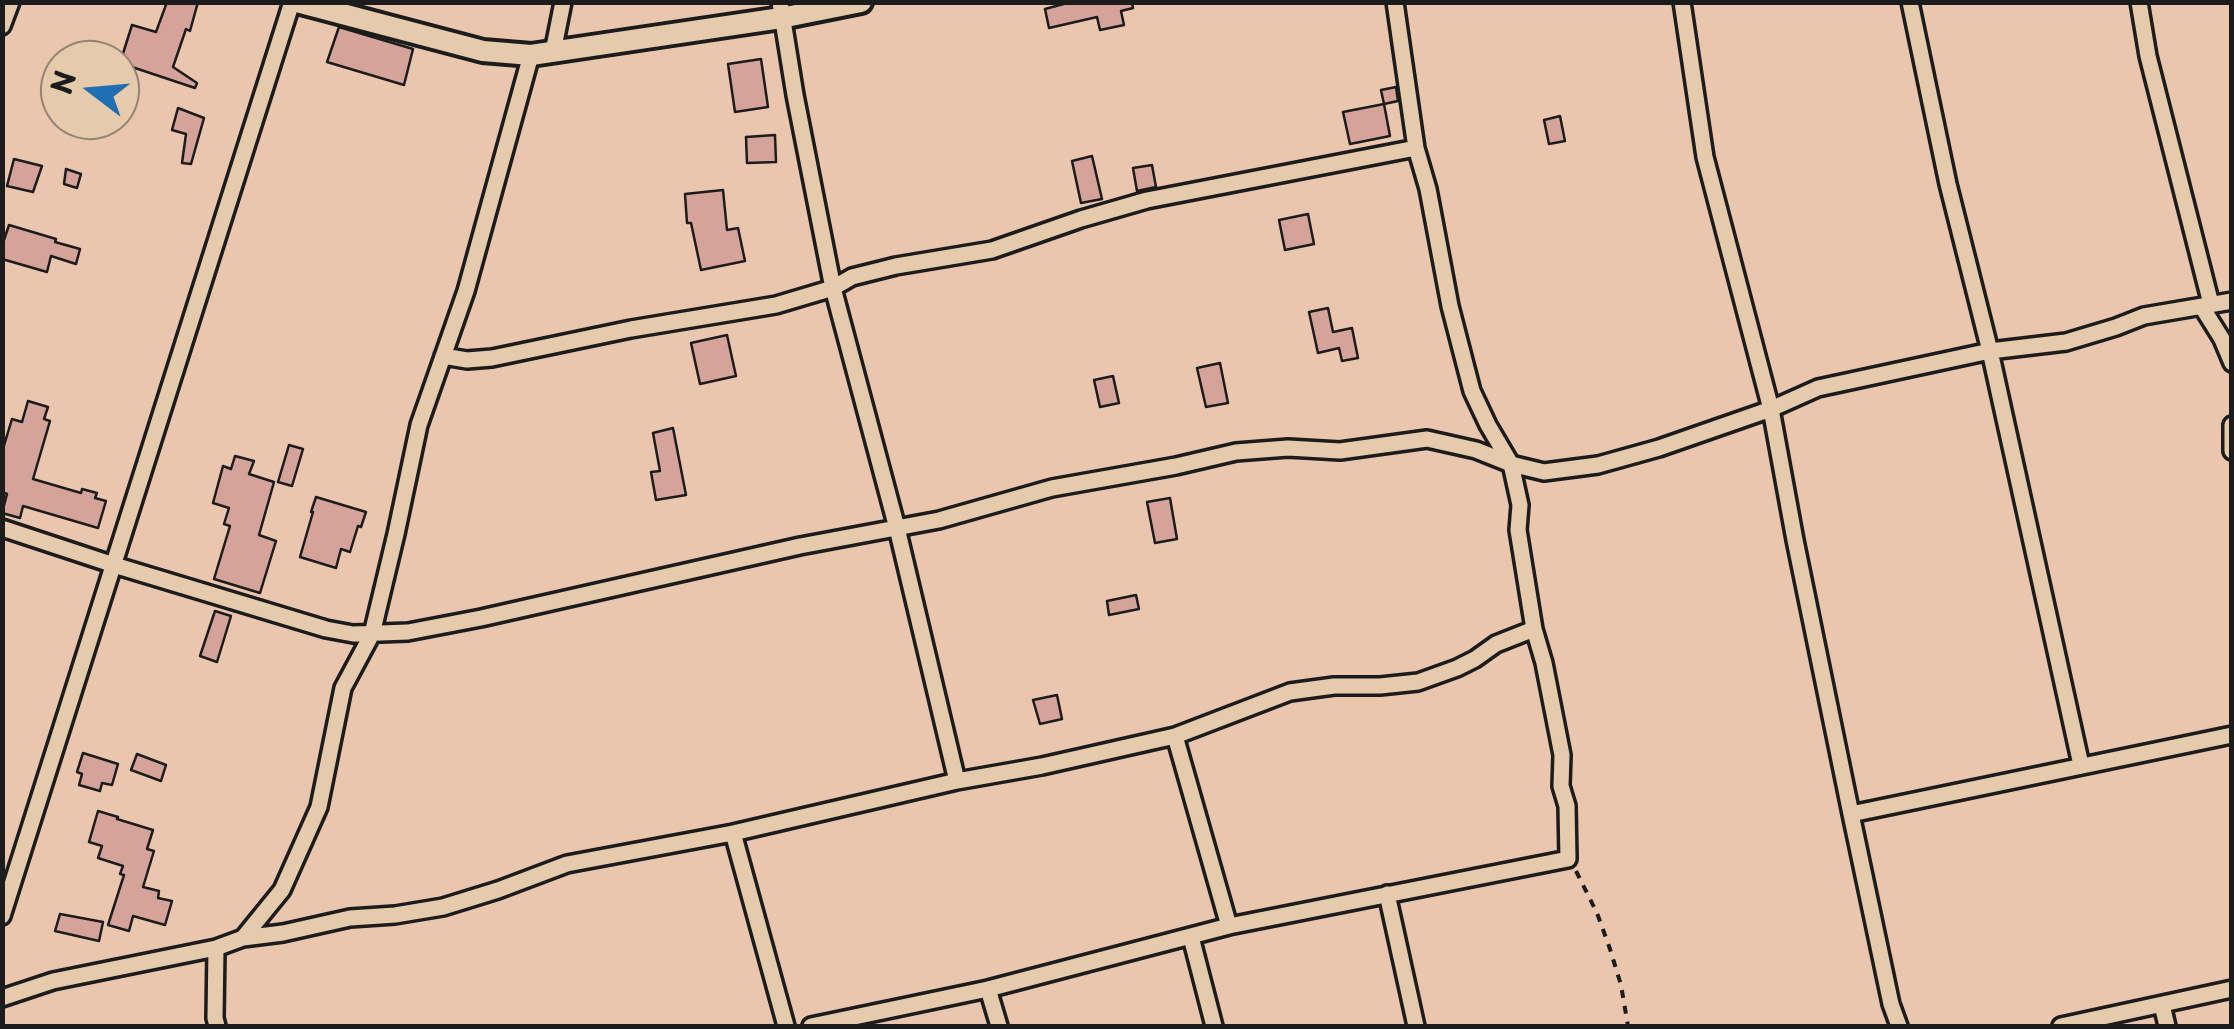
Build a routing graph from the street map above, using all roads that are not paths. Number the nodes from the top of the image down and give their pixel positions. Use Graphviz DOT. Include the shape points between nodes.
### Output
graph roads {
  1 [pos="10,2"];
  2 [pos="294,2"];
  3 [pos="563,2"];
  4 [pos="861,2"];
  5 [pos="1395,2"];
  6 [pos="1682,2"];
  7 [pos="1910,2"];
  8 [pos="2139,2"];
  9 [pos="781,10"];
  10 [pos="2,26"];
  11 [pos="553,52"];
  12 [pos="531,55"];
  13 [pos="1416,148"];
  14 [pos="833,288"];
  15 [pos="2232,301"];
  16 [pos="2206,306"];
  17 [pos="1990,350"];
  18 [pos="443,356"];
  19 [pos="2232,363"];
  20 [pos="1771,409"];
  21 [pos="2232,426"];
  22 [pos="2232,451"];
  23 [pos="1511,464"];
  24 [pos="2,528"];
  25 [pos="897,528"];
  26 [pos="114,565"];
  27 [pos="1534,629"];
  28 [pos="372,634"];
  29 [pos="2232,734"];
  30 [pos="1174,736"];
  31 [pos="2081,765"];
  32 [pos="957,781"];
  33 [pos="1850,814"];
  34 [pos="734,833"];
  35 [pos="1387,894"];
  36 [pos="2,916"];
  37 [pos="1229,926"];
  38 [pos="1191,937"];
  39 [pos="243,938"];
  40 [pos="216,948"];
  41 [pos="988,988"];
  42 [pos="2232,990"];
  43 [pos="2,998"];
  44 [pos="2162,1005"];
  45 [pos="217,1026"];
  46 [pos="786,1026"];
  47 [pos="811,1026"];
  48 [pos="998,1026"];
  49 [pos="1214,1026"];
  50 [pos="1416,1026"];
  51 [pos="1900,1026"];
  52 [pos="2061,1026"];
  53 [pos="2167,1026"];
  1 -- 10 [label="street"];
  2 -- 12 [label="street" via="483,52"];
  2 -- 26 [label="street"];
  3 -- 11 [label="street"];
  4 -- 9 [label="street"];
  5 -- 13 [label="street"];
  6 -- 20 [label="street" via="1705,157"];
  7 -- 17 [label="street"];
  8 -- 16 [label="street"];
  9 -- 11 [label="street"];
  9 -- 14 [label="street"];
  11 -- 12 [label="street"];
  12 -- 18 [label="street"];
  13 -- 14 [label="street" via="1147,200 992,250 852,276"];
  13 -- 23 [label="street" via="1472,390"];
  14 -- 18 [label="street" via="776,305 492,358"];
  14 -- 25 [label="street"];
  15 -- 16 [label="street"];
  16 -- 17 [label="street" via="2144,316 2066,342"];
  16 -- 19 [label="street"];
  17 -- 20 [label="street" via="1818,388"];
  17 -- 31 [label="street"];
  18 -- 28 [label="street" via="418,425"];
  20 -- 23 [label="street" via="1598,466 1544,472"];
  20 -- 33 [label="street"];
  21 -- 22 [label="street"];
  23 -- 25 [label="street" via="1427,439 1340,451 1261,448 1052,488"];
  23 -- 27 [label="street"];
  24 -- 26 [label="street"];
  25 -- 28 [label="street" via="480,618"];
  25 -- 32 [label="street"];
  26 -- 28 [label="street" via="326,628"];
  26 -- 36 [label="street"];
  27 -- 30 [label="street" via="1418,682 1290,692"];
  27 -- 35 [label="street" via="1562,755 1568,859"];
  28 -- 39 [label="street" via="343,688 319,807 282,890"];
  29 -- 31 [label="street"];
  30 -- 32 [label="street"];
  30 -- 37 [label="street"];
  31 -- 33 [label="street"];
  32 -- 34 [label="street"];
  33 -- 51 [label="street"];
  34 -- 39 [label="street" via="567,864 443,908"];
  34 -- 46 [label="street"];
  35 -- 37 [label="street"];
  35 -- 50 [label="street"];
  37 -- 38 [label="street"];
  38 -- 41 [label="street"];
  38 -- 49 [label="street"];
  39 -- 40 [label="street"];
  40 -- 43 [label="street"];
  40 -- 45 [label="street"];
  41 -- 47 [label="street"];
  41 -- 48 [label="street"];
  42 -- 44 [label="street"];
  44 -- 52 [label="street"];
  44 -- 53 [label="street"];
}
